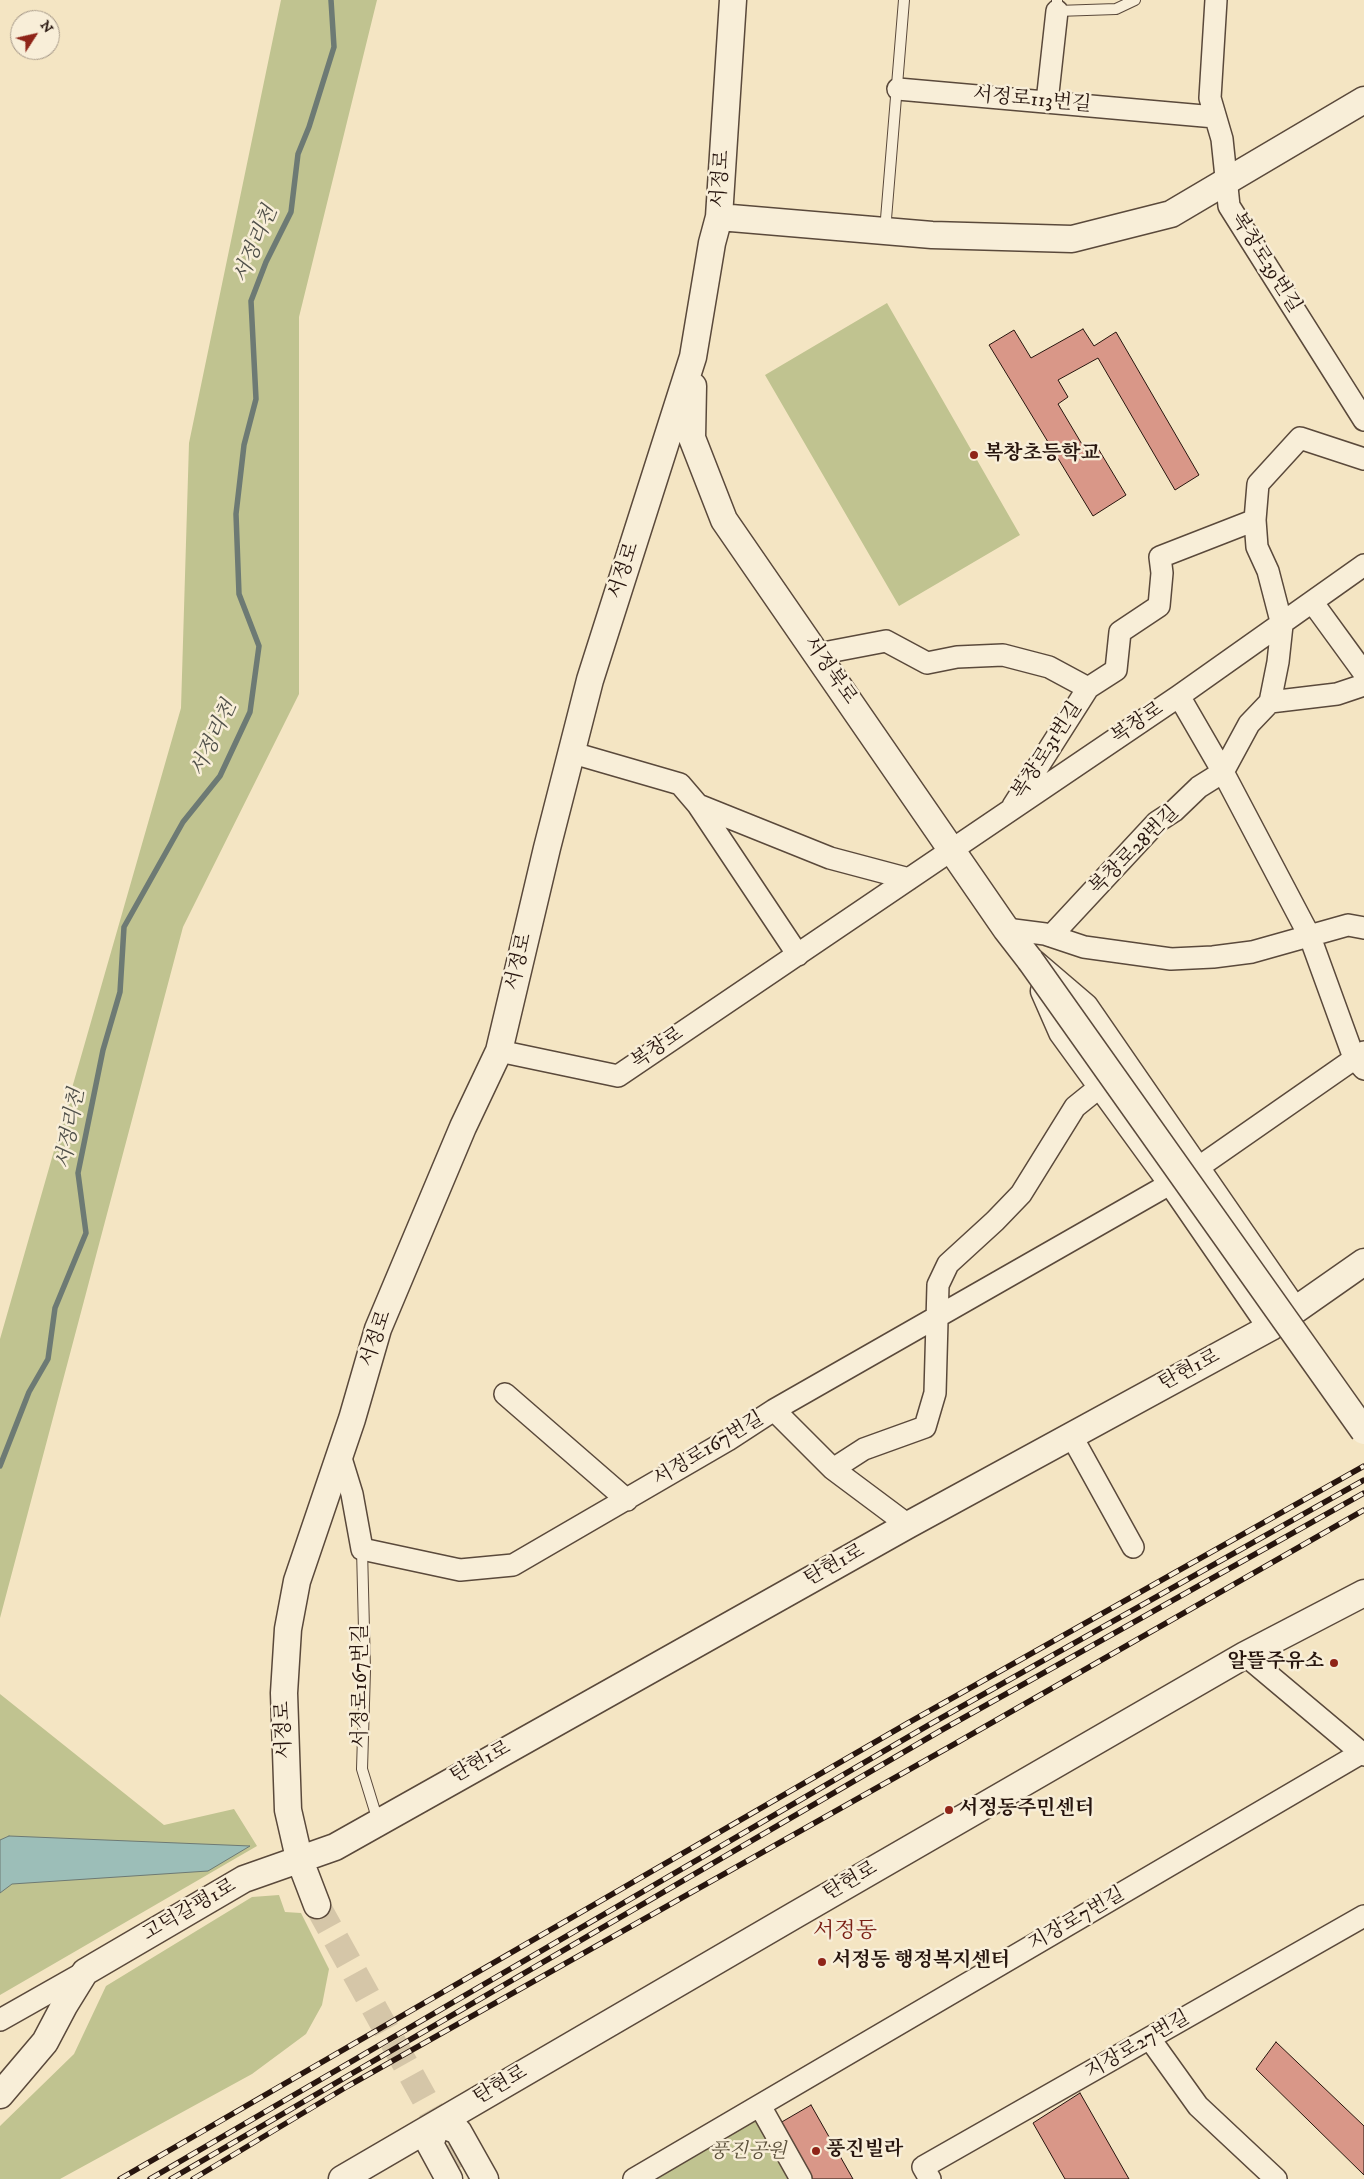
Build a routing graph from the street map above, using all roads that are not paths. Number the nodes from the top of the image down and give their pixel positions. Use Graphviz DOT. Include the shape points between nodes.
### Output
graph roads {
  1 [pos="733,0"];
  2 [pos="904,0"];
  3 [pos="1135,0"];
  4 [pos="1216,0"];
  5 [pos="1057,5"];
  6 [pos="898,89"];
  7 [pos="1364,100"];
  8 [pos="1047,102"];
  9 [pos="1215,117"];
  10 [pos="1227,181"];
  11 [pos="719,217"];
  12 [pos="885,231"];
  13 [pos="693,357"];
  14 [pos="1364,420"];
  15 [pos="1364,459"];
  16 [pos="1255,520"];
  17 [pos="1364,565"];
  18 [pos="1313,603"];
  19 [pos="1282,625"];
  20 [pos="818,654"];
  21 [pos="1364,673"];
  22 [pos="1364,685"];
  23 [pos="1088,688"];
  24 [pos="1179,696"];
  25 [pos="1270,702"];
  26 [pos="573,753"];
  27 [pos="1223,772"];
  28 [pos="698,805"];
  29 [pos="1008,813"];
  30 [pos="951,849"];
  31 [pos="909,879"];
  32 [pos="1364,928"];
  33 [pos="1006,929"];
  34 [pos="1052,936"];
  35 [pos="1310,937"];
  36 [pos="798,955"];
  37 [pos="1030,960"];
  38 [pos="499,1051"];
  39 [pos="1361,1060"];
  40 [pos="1101,1086"];
  41 [pos="1196,1169"];
  42 [pos="1172,1183"];
  43 [pos="1364,1262"];
  44 [pos="1294,1310"];
  45 [pos="938,1317"];
  46 [pos="1271,1327"];
  47 [pos="505,1394"];
  48 [pos="774,1410"];
  49 [pos="1364,1431"];
  50 [pos="1072,1435"];
  51 [pos="340,1455"];
  52 [pos="833,1469"];
  53 [pos="626,1500"];
  54 [pos="908,1526"];
  55 [pos="1133,1547"];
  56 [pos="362,1549"];
  57 [pos="1364,1593"];
  58 [pos="1245,1656"];
  59 [pos="1363,1754"];
  60 [pos="378,1821"];
  61 [pos="299,1858"];
  62 [pos="317,1905"];
  63 [pos="1364,1916"];
  64 [pos="85,1972"];
  65 [pos="0,2020"];
  66 [pos="1150,2039"];
  67 [pos="0,2095"];
  68 [pos="760,2106"];
  69 [pos="438,2123"];
  70 [pos="640,2178"];
  71 [pos="342,2179"];
  72 [pos="449,2179"];
  73 [pos="484,2179"];
  74 [pos="801,2179"];
  75 [pos="930,2179"];
  76 [pos="1276,2179"];
  1 -- 11 [label="street, 서정로"];
  2 -- 6 [label="lane"];
  3 -- 5 [label="lane" via="1116,10"];
  4 -- 9 [label="street, 복창로39번길" via="1210,98"];
  5 -- 8 [label="street"];
  6 -- 8 [label="street, 서정로113번길"];
  6 -- 12 [label="lane" via="891,138"];
  7 -- 10 [label="street"];
  8 -- 9 [label="street, 서정로113번길"];
  9 -- 10 [label="street, 복창로39번길" via="1222,138"];
  10 -- 12 [label="street" via="1171,214 1072,239"];
  10 -- 14 [label="street, 복창로39번길" via="1229,206"];
  11 -- 12 [label="street"];
  11 -- 13 [label="street, 서정로"];
  13 -- 20 [label="street, 서정북로" via="692,438 724,520"];
  13 -- 26 [label="street, 서정로" via="590,680"];
  15 -- 16 [label="street" via="1300,438 1258,484"];
  16 -- 19 [label="street" via="1257,547 1268,571"];
  16 -- 23 [label="street, 복창로31번길" via="1160,556 1160,606 1120,632 1116,670"];
  17 -- 18 [label="street, 복창로"];
  18 -- 19 [label="street, 복창로"];
  18 -- 21 [label="street"];
  19 -- 24 [label="street, 복창로"];
  19 -- 25 [label="street"];
  20 -- 23 [label="street, 복창로31번길" via="886,641 927,663 957,657 1003,655 1049,667"];
  20 -- 30 [label="street, 서정북로"];
  22 -- 25 [label="street" via="1337,694"];
  23 -- 29 [label="street, 복창로31번길"];
  24 -- 27 [label="street"];
  24 -- 29 [label="street, 복창로"];
  25 -- 27 [label="street, 복창로28번길" via="1249,724"];
  26 -- 28 [label="street" via="680,784"];
  26 -- 38 [label="street, 서정로"];
  27 -- 34 [label="street, 복창로28번길" via="1199,787 1157,822"];
  27 -- 35 [label="street"];
  28 -- 31 [label="street" via="830,858"];
  28 -- 36 [label="street"];
  29 -- 30 [label="street, 복창로"];
  30 -- 31 [label="street, 복창로"];
  30 -- 33 [label="street, 서정북로"];
  31 -- 36 [label="street, 복창로"];
  32 -- 35 [label="street" via="1348,925"];
  33 -- 34 [label="street"];
  33 -- 37 [label="street, 서정북로"];
  34 -- 35 [label="street" via="1084,947 1171,959 1252,952"];
  35 -- 39 [label="street"];
  36 -- 38 [label="street, 복창로" via="618,1076"];
  37 -- 40 [label="street" via="1062,1032"];
  37 -- 41 [label="street" via="1085,1007"];
  37 -- 49 [label="street, bridge"];
  38 -- 51 [label="street, 서정로" via="378,1329"];
  39 -- 41 [label="street"];
  40 -- 42 [label="street"];
  40 -- 45 [label="street" via="1075,1107 1021,1194 948,1264 938,1285"];
  41 -- 42 [label="street"];
  41 -- 44 [label="street"];
  42 -- 45 [label="street"];
  42 -- 46 [label="street"];
  43 -- 44 [label="street, 탄현1로"];
  44 -- 46 [label="street, 탄현1로"];
  45 -- 48 [label="street"];
  45 -- 52 [label="street" via="935,1393 925,1427 864,1449"];
  46 -- 50 [label="street, 탄현1로"];
  47 -- 53 [label="street"];
  48 -- 52 [label="street, 서정로167번길"];
  48 -- 53 [label="street, 서정로167번길"];
  50 -- 54 [label="street, 탄현1로"];
  50 -- 55 [label="street"];
  51 -- 56 [label="street, 서정로167번길" via="352,1494"];
  51 -- 61 [label="street, 서정로" via="297,1580 288,1629 284,1693 288,1810"];
  52 -- 54 [label="street, 서정로167번길"];
  53 -- 56 [label="street, 서정로167번길" via="513,1565 460,1570"];
  54 -- 60 [label="street, 탄현1로"];
  56 -- 60 [label="lane, 서정로167번길" via="366,1670 362,1769"];
  57 -- 58 [label="street, 탄현로"];
  58 -- 59 [label="street"];
  58 -- 69 [label="street, 탄현로"];
  59 -- 68 [label="street, 지장로7번길"];
  60 -- 61 [label="street, 탄현1로" via="335,1847"];
  61 -- 62 [label="street, 서정로"];
  61 -- 64 [label="street, 고덕갈평1로" via="244,1879"];
  63 -- 66 [label="street, 지장로27번길"];
  64 -- 65 [label="street"];
  64 -- 67 [label="street" via="45,2042"];
  66 -- 75 [label="street, 지장로27번길" via="923,2167"];
  66 -- 76 [label="street" via="1198,2106"];
  68 -- 70 [label="street, 지장로7번길"];
  68 -- 74 [label="street"];
  69 -- 71 [label="street, 탄현로"];
  69 -- 72 [label="street" via="430,2144"];
  69 -- 73 [label="street" via="458,2131"];
}
